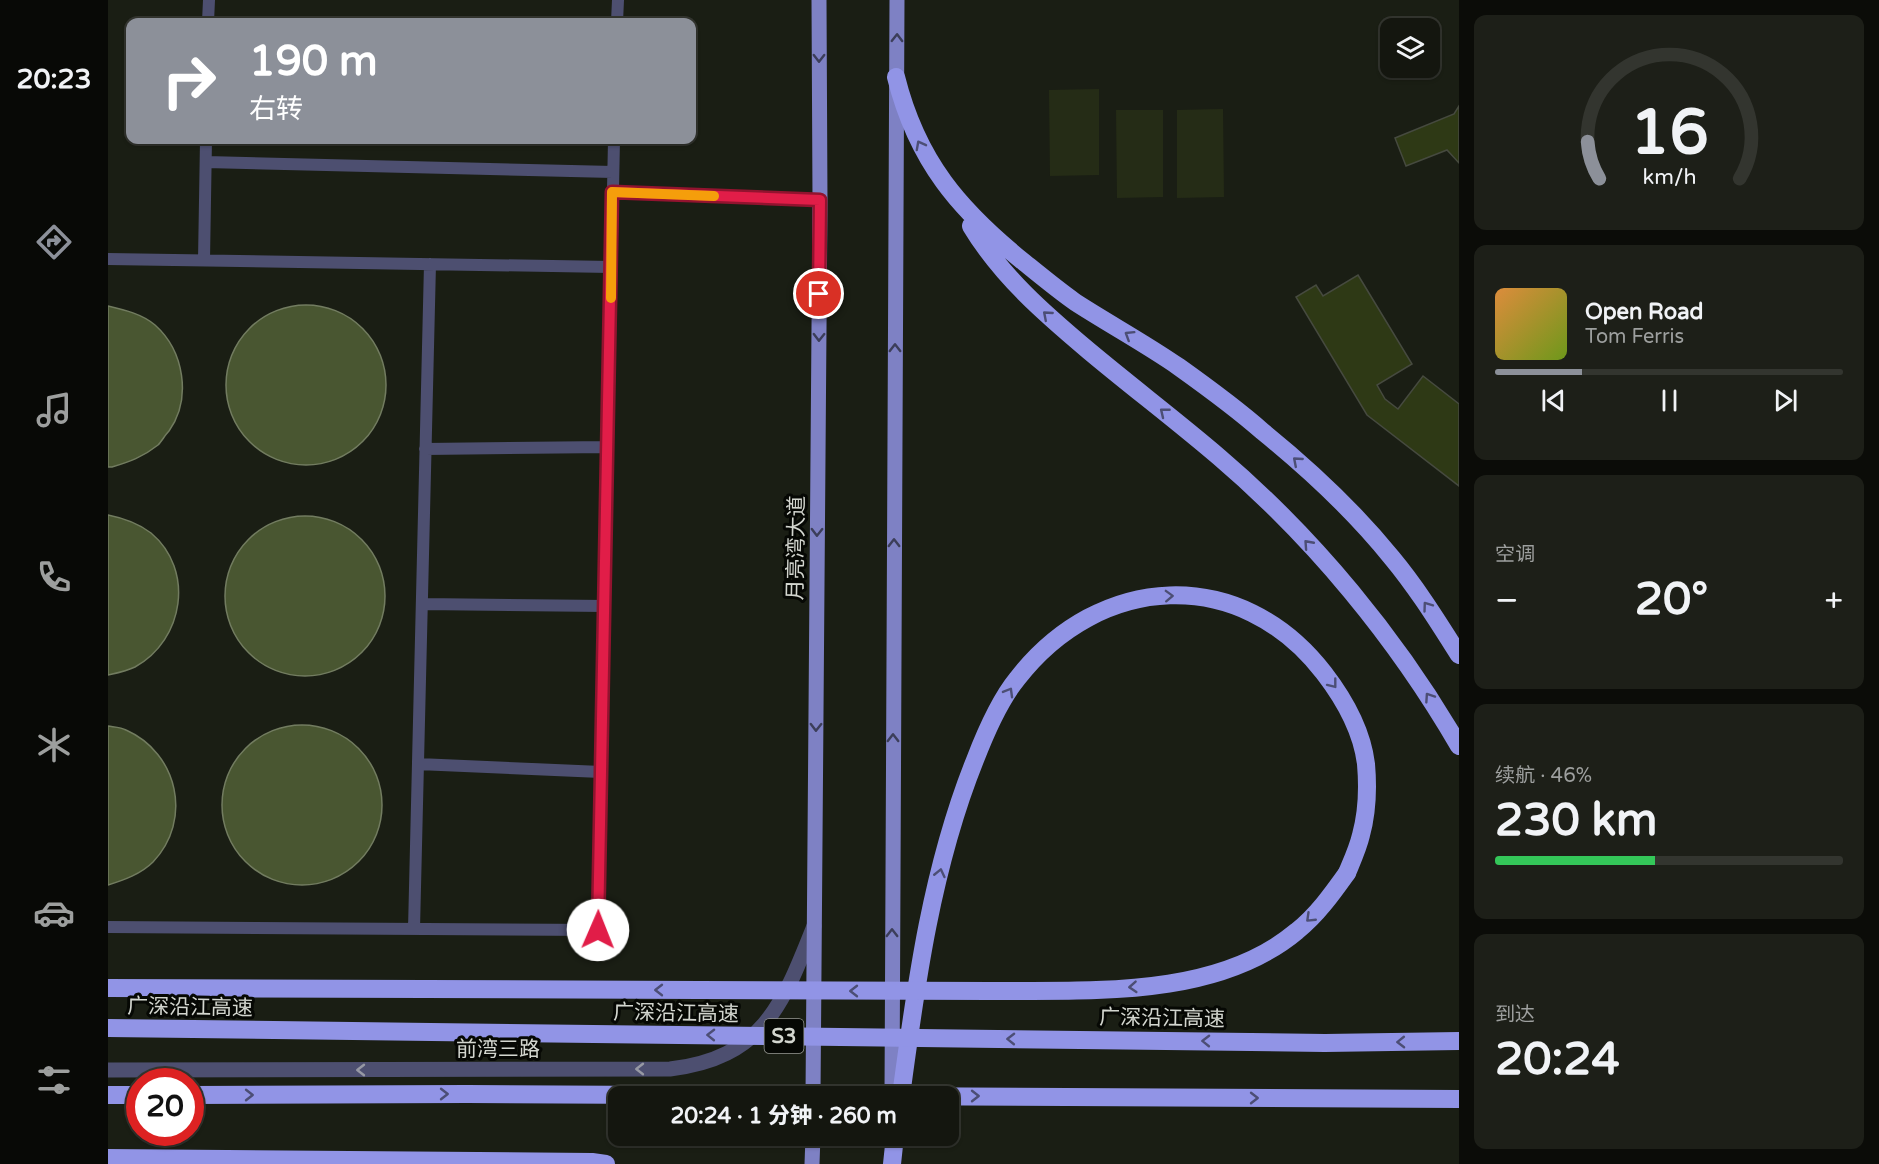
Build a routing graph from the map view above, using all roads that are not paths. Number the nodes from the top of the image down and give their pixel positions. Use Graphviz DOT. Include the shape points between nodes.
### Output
graph roads {
  1 [pos="209,0"];
  2 [pos="618,0"];
  3 [pos="819,0"];
  4 [pos="897,0"];
  5 [pos="208,18"];
  6 [pos="617,18"];
  7 [pos="896,77"];
  8 [pos="206,144"];
  9 [pos="614,144"];
  10 [pos="206,162"];
  11 [pos="613,172"];
  12 [pos="612,192"];
  13 [pos="952,194"];
  14 [pos="820,200"];
  15 [pos="108,259"];
  16 [pos="204,260"];
  17 [pos="430,264"];
  18 [pos="611,267"];
  19 [pos="608,447"];
  20 [pos="425,449"];
  21 [pos="422,604"];
  22 [pos="605,606"];
  23 [pos="1459,655"];
  24 [pos="1459,747"];
  25 [pos="418,764"];
  26 [pos="601,772"];
  27 [pos="814,926"];
  28 [pos="108,927"];
  29 [pos="414,929"];
  30 [pos="108,988"];
  31 [pos="917,991"];
  32 [pos="917,991"];
  33 [pos="917,991"];
  34 [pos="917,991"];
  35 [pos="108,1028"];
  36 [pos="1459,1041"];
  37 [pos="108,1070"];
  38 [pos="813,1086"];
  39 [pos="892,1086"];
  40 [pos="902,1086"];
  41 [pos="108,1095"];
  42 [pos="126,1095"];
  43 [pos="204,1095"];
  44 [pos="1459,1099"];
  45 [pos="813,1146"];
  46 [pos="892,1146"];
  47 [pos="108,1158"];
  48 [pos="606,1164"];
  49 [pos="813,1164"];
  50 [pos="891,1164"];
  1 -- 5 [label="lane"];
  2 -- 6 [label="lane"];
  3 -- 14 [label="main road, 月亮湾大道, one-way"];
  7 -- 4 [label="main road, one-way"];
  13 -- 7 [label="highway, one-way" via="918,141"];
  39 -- 7 [label="main road, one-way"];
  8 -- 10 [label="lane"];
  9 -- 11 [label="lane"];
  10 -- 11 [label="lane"];
  10 -- 16 [label="lane"];
  11 -- 12 [label="lane"];
  12 -- 14 [label="lane"];
  12 -- 18 [label="lane"];
  23 -- 13 [label="highway, one-way" via="1393,559 1308,471 1261,429 1178,367 1051,284 971,217"];
  24 -- 13 [label="highway, one-way" via="1398,651 1356,597 1288,522 1221,458 1020,290 977,237"];
  14 -- 27 [label="main road, 月亮湾大道, one-way"];
  15 -- 16 [label="lane"];
  16 -- 17 [label="lane"];
  17 -- 18 [label="lane"];
  17 -- 20 [label="lane"];
  18 -- 19 [label="lane"];
  19 -- 20 [label="lane"];
  19 -- 22 [label="lane"];
  20 -- 21 [label="lane"];
  21 -- 22 [label="lane"];
  21 -- 25 [label="lane"];
  22 -- 26 [label="lane"];
  25 -- 26 [label="lane"];
  25 -- 29 [label="lane"];
  26 -- 29 [label="lane" via="598,930"];
  27 -- 37 [label="street, 前湾三路, one-way" via="791,985 765,1024 734,1050 694,1066"];
  27 -- 38 [label="main road, 月亮湾大道"];
  28 -- 29 [label="lane"];
  34 -- 30 [label="highway, one-way, bridge"];
  40 -- 31 [label="highway, one-way, bridge"];
  32 -- 33 [label="highway, one-way, bridge" via="945,850 987,730 1016,680 1050,643 1078,622 1113,606 1153,596 1188,595 1226,603 1261,617 1290,637 1341,695 1356,727 1366,763 1361,837 1347,873 1325,904 1265,954 1225,971 1134,988"];
  36 -- 35 [label="highway, 广深沿江高速 / S3, one-way, bridge" via="1325,1043"];
  41 -- 42 [label="highway"];
  43 -- 44 [label="highway, one-way, bridge"];
  45 -- 49 [label="main road"];
  46 -- 50 [label="highway"];
  47 -- 48 [label="highway"];
}
